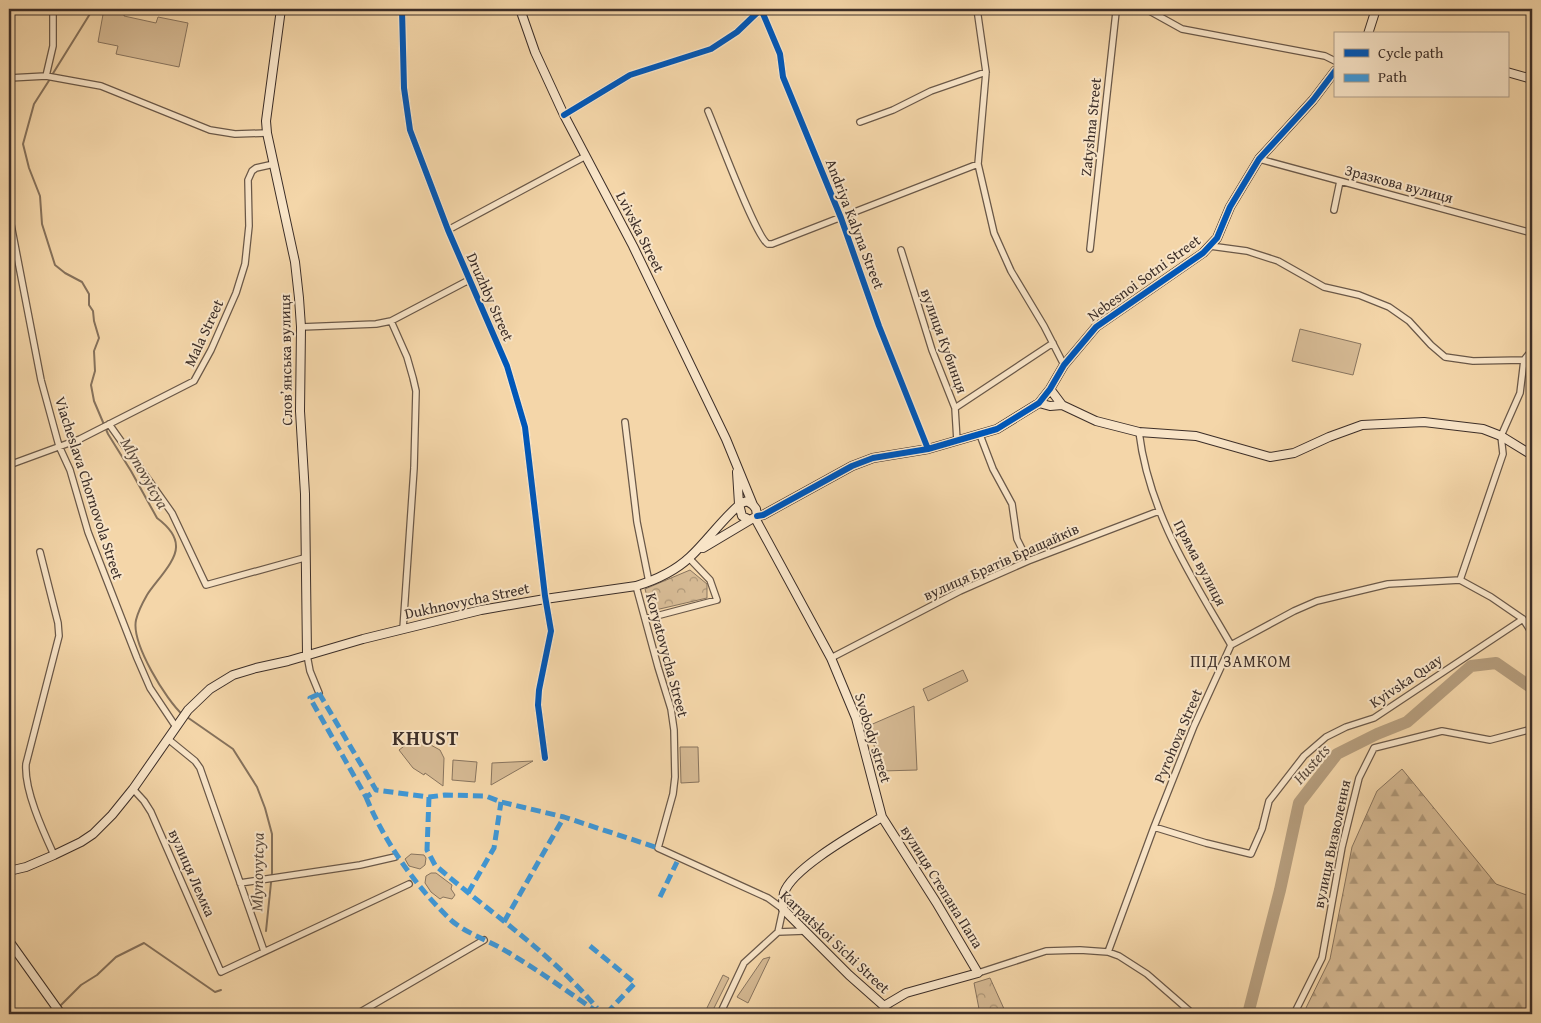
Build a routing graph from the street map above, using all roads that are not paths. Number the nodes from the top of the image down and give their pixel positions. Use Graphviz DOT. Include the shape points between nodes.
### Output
graph roads {
  1 [pos="53,9"];
  2 [pos="281,9"];
  3 [pos="402,9"];
  4 [pos="520,9"];
  5 [pos="761,9"];
  6 [pos="977,9"];
  7 [pos="1119,9"];
  8 [pos="1146,9"];
  9 [pos="1376,9"];
  10 [pos="1369,32"];
  11 [pos="1334,61"];
  12 [pos="986,72"];
  13 [pos="1334,72"];
  14 [pos="1508,72"];
  15 [pos="46,76"];
  16 [pos="9,78"];
  17 [pos="1532,79"];
  18 [pos="708,112"];
  19 [pos="564,115"];
  20 [pos="860,122"];
  21 [pos="267,133"];
  22 [pos="584,157"];
  23 [pos="1259,159"];
  24 [pos="274,164"];
  25 [pos="978,164"];
  26 [pos="1340,181"];
  27 [pos="1334,210"];
  28 [pos="9,214"];
  29 [pos="841,218"];
  30 [pos="448,230"];
  31 [pos="1532,233"];
  32 [pos="12,241"];
  33 [pos="1210,246"];
  34 [pos="1090,249"];
  35 [pos="900,250"];
  36 [pos="469,280"];
  37 [pos="391,321"];
  38 [pos="301,327"];
  39 [pos="1053,343"];
  40 [pos="1532,350"];
  41 [pos="1524,360"];
  42 [pos="1064,365"];
  43 [pos="1050,389"];
  44 [pos="1039,403"];
  45 [pos="1062,405"];
  46 [pos="955,408"];
  47 [pos="625,422"];
  48 [pos="108,424"];
  49 [pos="1140,432"];
  50 [pos="980,435"];
  51 [pos="1501,436"];
  52 [pos="957,441"];
  53 [pos="59,446"];
  54 [pos="928,448"];
  55 [pos="1532,455"];
  56 [pos="9,466"];
  57 [pos="737,468"];
  58 [pos="738,505"];
  59 [pos="753,505"];
  60 [pos="1159,511"];
  61 [pos="754,518"];
  62 [pos="40,552"];
  63 [pos="691,557"];
  64 [pos="304,558"];
  65 [pos="1028,561"];
  66 [pos="1460,580"];
  67 [pos="649,582"];
  68 [pos="636,586"];
  69 [pos="545,599"];
  70 [pos="645,619"];
  71 [pos="1523,619"];
  72 [pos="403,629"];
  73 [pos="1532,633"];
  74 [pos="1230,645"];
  75 [pos="307,655"];
  76 [pos="831,658"];
  77 [pos="318,693"];
  78 [pos="176,727"];
  79 [pos="1532,729"];
  80 [pos="168,739"];
  81 [pos="545,758"];
  82 [pos="133,788"];
  83 [pos="882,817"];
  84 [pos="1154,827"];
  85 [pos="658,848"];
  86 [pos="54,855"];
  87 [pos="395,857"];
  88 [pos="9,867"];
  89 [pos="26,867"];
  90 [pos="9,871"];
  91 [pos="240,882"];
  92 [pos="409,884"];
  93 [pos="783,909"];
  94 [pos="805,931"];
  95 [pos="778,932"];
  96 [pos="484,940"];
  97 [pos="9,941"];
  98 [pos="264,952"];
  99 [pos="1108,952"];
  100 [pos="978,972"];
  101 [pos="884,1006"];
  102 [pos="62,1014"];
  103 [pos="358,1014"];
  104 [pos="720,1014"];
  105 [pos="890,1014"];
  106 [pos="1192,1014"];
  107 [pos="1294,1014"];
  1 -- 15 [label="street" via="53,46"];
  2 -- 21 [label="main road, Словʼянська вулиця"];
  3 -- 30 [label="street, Druzhby Street" via="404,88 410,130"];
  4 -- 19 [label="main road, Lvivska Street" via="535,52"];
  5 -- 19 [label="street" via="737,32 711,50 630,75"];
  5 -- 29 [label="street, Andriya Kalyna Street" via="780,54 783,77"];
  6 -- 12 [label="street"];
  7 -- 34 [label="street, Zatyshna Street" via="1116,12"];
  8 -- 11 [label="street" via="1182,29 1325,56"];
  9 -- 10 [label="main road"];
  12 -- 20 [label="street" via="931,91"];
  12 -- 25 [label="street"];
  13 -- 23 [label="main road, Nebesnoi Sotni Street"];
  14 -- 17 [label="main road"];
  15 -- 16 [label="street"];
  15 -- 21 [label="street" via="101,86 210,130 235,134"];
  18 -- 29 [label="street" via="762,239 768,244"];
  19 -- 22 [label="main road, Lvivska Street"];
  21 -- 24 [label="main road, Словʼянська вулиця"];
  22 -- 30 [label="street"];
  22 -- 57 [label="main road, Lvivska Street" via="637,255"];
  23 -- 26 [label="street, Зразкова вулиця"];
  23 -- 33 [label="main road, Nebesnoi Sotni Street"];
  24 -- 38 [label="main road, Словʼянська вулиця" via="300,298"];
  24 -- 48 [label="street, Mala Street" via="256,168 248,180 249,226 245,264 236,293 198,376 190,384"];
  25 -- 29 [label="street"];
  25 -- 39 [label="street" via="994,233 1011,271"];
  26 -- 27 [label="street"];
  26 -- 31 [label="street, Зразкова вулиця"];
  28 -- 32 [label="street, Viacheslava Chornovola Street"];
  29 -- 54 [label="street, Andriya Kalyna Street" via="879,326"];
  30 -- 36 [label="street, Druzhby Street"];
  32 -- 53 [label="street, Viacheslava Chornovola Street" via="41,380"];
  33 -- 41 [label="street" via="1248,251 1278,261 1324,287 1360,295 1389,307 1409,321 1445,357 1473,361"];
  33 -- 42 [label="main road, Nebesnoi Sotni Street" via="1096,327"];
  35 -- 46 [label="street, вулиця Кубинця" via="932,350"];
  36 -- 37 [label="street"];
  36 -- 69 [label="street, Druzhby Street" via="507,366 525,427"];
  37 -- 38 [label="street"];
  37 -- 72 [label="street" via="407,358 416,391"];
  38 -- 64 [label="main road, Словʼянська вулиця"];
  39 -- 42 [label="street"];
  39 -- 46 [label="street"];
  40 -- 41 [label="street"];
  41 -- 51 [label="street" via="1520,393"];
  42 -- 43 [label="main road, Nebesnoi Sotni Street"];
  43 -- 44 [label="main road, Nebesnoi Sotni Street"];
  43 -- 45 [label="main road"];
  44 -- 45 [label="main road"];
  44 -- 50 [label="main road, Nebesnoi Sotni Street" via="997,429"];
  45 -- 49 [label="main road" via="1096,421"];
  46 -- 52 [label="street, вулиця Кубинця"];
  47 -- 67 [label="street" via="637,522"];
  48 -- 53 [label="street, Mala Street"];
  48 -- 64 [label="street" via="172,513 206,585"];
  49 -- 51 [label="main road" via="1196,436 1270,457 1294,453 1362,425 1424,422 1483,429"];
  49 -- 60 [label="street, Пряма вулиця" via="1142,459"];
  50 -- 52 [label="main road, Nebesnoi Sotni Street"];
  50 -- 65 [label="street" via="992,469 1012,504 1017,539"];
  51 -- 55 [label="main road"];
  51 -- 66 [label="street" via="1503,454"];
  52 -- 54 [label="main road, Nebesnoi Sotni Street"];
  53 -- 56 [label="street, Mala Street"];
  53 -- 78 [label="street, Viacheslava Chornovola Street" via="70,470 94,549 137,658 150,688"];
  54 -- 61 [label="main road, Nebesnoi Sotni Street" via="873,458 852,466"];
  57 -- 58 [label="main road, Lvivska Street"];
  57 -- 59 [label="main road, Lvivska Street"];
  58 -- 59 [label="main road" via="747,501"];
  58 -- 61 [label="main road" via="742,516"];
  58 -- 63 [label="main road"];
  59 -- 61 [label="main road, Lvivska Street" via="756,509"];
  60 -- 65 [label="street, вулиця Братів Бращайків"];
  60 -- 74 [label="street, Пряма вулиця" via="1174,547"];
  61 -- 63 [label="main road, Nebesnoi Sotni Street"];
  61 -- 76 [label="main road, Svobody street"];
  62 -- 86 [label="street" via="59,636 25,774"];
  63 -- 67 [label="main road, Dukhnovycha Street"];
  63 -- 70 [label="street" via="710,580 717,600"];
  64 -- 75 [label="main road, Словʼянська вулиця"];
  65 -- 76 [label="street, вулиця Братів Бращайків" via="960,591"];
  66 -- 71 [label="street"];
  66 -- 74 [label="street" via="1388,584 1317,601"];
  67 -- 68 [label="main road, Dukhnovycha Street"];
  68 -- 69 [label="main road, Dukhnovycha Street"];
  68 -- 70 [label="street, Koryatovycha Street"];
  69 -- 72 [label="main road, Dukhnovycha Street"];
  69 -- 81 [label="street, Druzhby Street" via="551,631 538,705"];
  70 -- 85 [label="street, Koryatovycha Street" via="674,730 673,794"];
  71 -- 73 [label="street"];
  71 -- 84 [label="street, Kyivska Quay" via="1374,718 1346,727 1316,745 1269,801 1251,854"];
  72 -- 75 [label="main road, Dukhnovycha Street"];
  74 -- 84 [label="street, Pyrohova Street"];
  75 -- 77 [label="street"];
  75 -- 78 [label="main road" via="234,675 210,689"];
  76 -- 83 [label="main road, Svobody street" via="856,718"];
  78 -- 80 [label="main road"];
  79 -- 107 [label="street, вулиця Визволення" via="1490,740 1442,731 1374,748 1359,778 1342,846 1322,958"];
  80 -- 82 [label="main road"];
  80 -- 91 [label="street" via="200,768"];
  82 -- 86 [label="main road" via="92,834"];
  82 -- 98 [label="street, вулиця Лемка" via="150,812 222,972"];
  83 -- 93 [label="main road" via="803,870 785,892"];
  83 -- 100 [label="main road, вулиця Степана Папа"];
  84 -- 99 [label="street, Pyrohova Street"];
  85 -- 93 [label="street, Karpatskoi Sichi Street" via="763,895"];
  86 -- 89 [label="main road"];
  87 -- 91 [label="street"];
  88 -- 89 [label="main road"];
  89 -- 90 [label="main road"];
  91 -- 98 [label="street"];
  92 -- 98 [label="street"];
  93 -- 94 [label="main road, Karpatskoi Sichi Street"];
  93 -- 95 [label="street"];
  94 -- 95 [label="street"];
  94 -- 101 [label="main road, Karpatskoi Sichi Street"];
  95 -- 104 [label="street" via="744,963"];
  96 -- 103 [label="street"];
  97 -- 102 [label="main road"];
  99 -- 100 [label="street" via="1046,951"];
  99 -- 106 [label="street" via="1147,974"];
  100 -- 101 [label="main road" via="906,993"];
  101 -- 105 [label="main road, Karpatskoi Sichi Street"];
}
